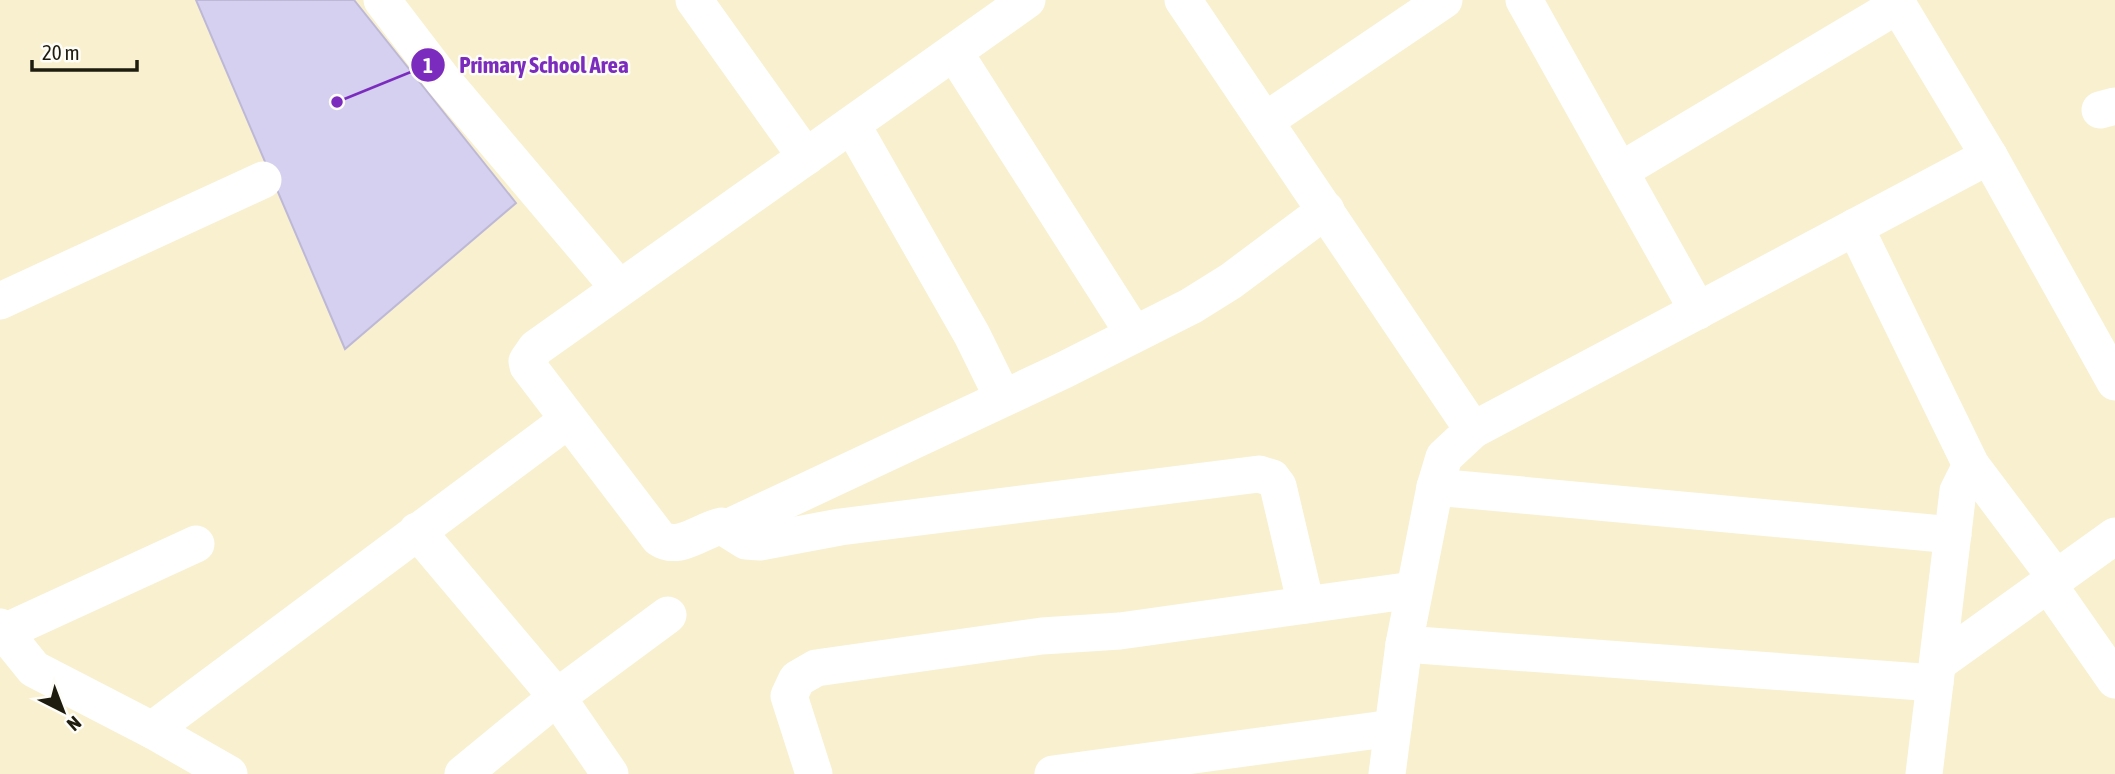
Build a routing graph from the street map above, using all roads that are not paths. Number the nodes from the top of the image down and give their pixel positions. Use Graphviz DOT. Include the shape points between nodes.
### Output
graph roads {
  1 [pos="382,0"];
  2 [pos="694,0"];
  3 [pos="1027,0"];
  4 [pos="1183,0"];
  5 [pos="1444,0"];
  6 [pos="1524,0"];
  7 [pos="1897,3"];
  8 [pos="954,52"];
  9 [pos="1265,121"];
  10 [pos="852,125"];
  11 [pos="1989,156"];
  12 [pos="806,157"];
  13 [pos="1619,171"];
  14 [pos="262,180"];
  15 [pos="1326,210"];
  16 [pos="1855,228"];
  17 [pos="618,288"];
  18 [pos="0,301"];
  19 [pos="1698,311"];
  20 [pos="1134,334"];
  21 [pos="2115,382"];
  22 [pos="1003,398"];
  23 [pos="568,420"];
  24 [pos="1473,430"];
  25 [pos="1971,465"];
  26 [pos="1435,487"];
  27 [pos="727,528"];
  28 [pos="417,531"];
  29 [pos="1953,535"];
  30 [pos="2115,536"];
  31 [pos="196,544"];
  32 [pos="2052,581"];
  33 [pos="1413,590"];
  34 [pos="1306,605"];
  35 [pos="668,615"];
  36 [pos="1,631"];
  37 [pos="1404,644"];
  38 [pos="1937,673"];
  39 [pos="2115,680"];
  40 [pos="557,697"];
  41 [pos="1393,728"];
  42 [pos="152,730"];
  43 [pos="229,774"];
  44 [pos="463,774"];
  45 [pos="610,774"];
  46 [pos="814,774"];
  47 [pos="1053,774"];
  48 [pos="1387,774"];
  49 [pos="1924,774"];
  1 -- 17 [label="street" via="443,80"];
  2 -- 12 [label="street"];
  3 -- 8 [label="street"];
  4 -- 9 [label="street"];
  5 -- 9 [label="street"];
  6 -- 13 [label="street"];
  7 -- 11 [label="street"];
  7 -- 13 [label="street"];
  8 -- 10 [label="street"];
  8 -- 20 [label="street"];
  9 -- 15 [label="street"];
  10 -- 12 [label="street"];
  10 -- 22 [label="street"];
  11 -- 16 [label="street"];
  11 -- 21 [label="street"];
  12 -- 17 [label="street"];
  13 -- 19 [label="street"];
  14 -- 18 [label="street"];
  15 -- 20 [label="street" via="1212,294"];
  15 -- 24 [label="street"];
  16 -- 19 [label="street"];
  16 -- 25 [label="street"];
  17 -- 23 [label="street" via="536,348 527,361"];
  19 -- 24 [label="street"];
  20 -- 22 [label="street"];
  22 -- 27 [label="street"];
  23 -- 27 [label="street" via="663,541 677,543 716,527"];
  23 -- 28 [label="street"];
  24 -- 26 [label="street" via="1444,457"];
  25 -- 29 [label="street" via="1958,491"];
  25 -- 32 [label="street"];
  26 -- 29 [label="street"];
  26 -- 33 [label="street"];
  27 -- 34 [label="street" via="746,541 760,542 839,527 1259,474 1272,478 1278,486"];
  28 -- 40 [label="street"];
  28 -- 42 [label="street"];
  29 -- 38 [label="street"];
  30 -- 32 [label="street"];
  31 -- 36 [label="street"];
  32 -- 38 [label="street"];
  32 -- 39 [label="street"];
  33 -- 34 [label="street"];
  33 -- 37 [label="street"];
  34 -- 46 [label="street" via="816,668 797,679 789,696"];
  35 -- 40 [label="street"];
  36 -- 42 [label="street" via="34,669"];
  37 -- 38 [label="street"];
  37 -- 41 [label="street"];
  38 -- 49 [label="street"];
  40 -- 44 [label="street"];
  40 -- 45 [label="street"];
  41 -- 47 [label="street"];
  41 -- 48 [label="street"];
  42 -- 43 [label="street"];
}
